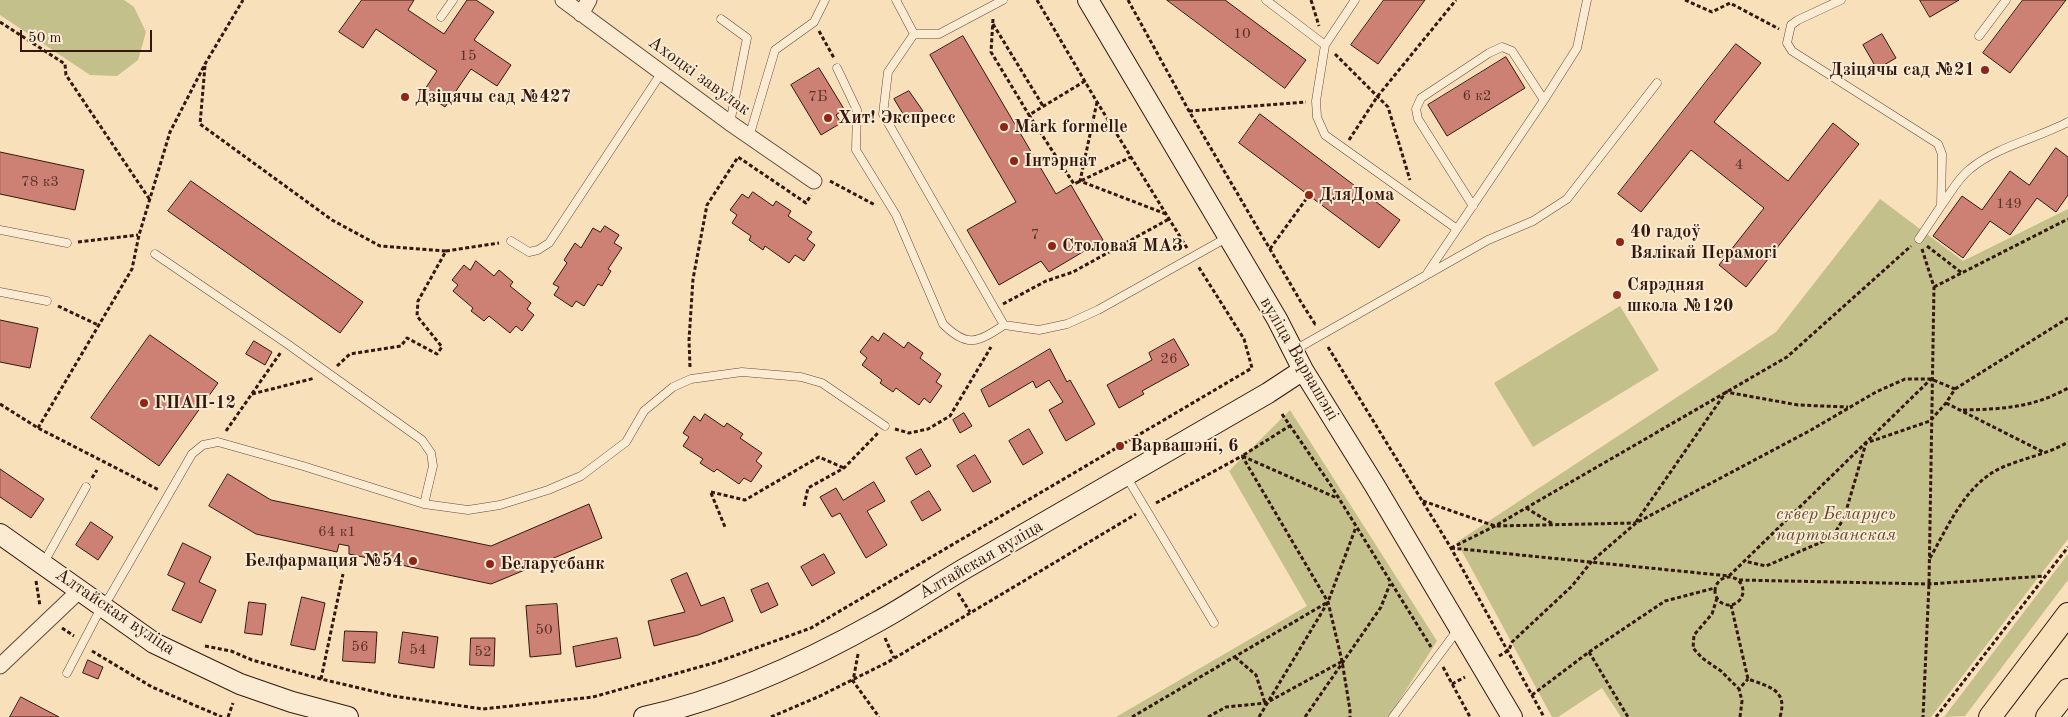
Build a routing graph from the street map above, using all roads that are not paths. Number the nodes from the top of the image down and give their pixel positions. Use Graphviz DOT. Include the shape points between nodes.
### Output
graph roads {
  1 [pos="453,0"];
  2 [pos="562,0"];
  3 [pos="589,0"];
  4 [pos="826,0"];
  5 [pos="896,0"];
  6 [pos="1003,0"];
  7 [pos="1088,0"];
  8 [pos="1266,0"];
  9 [pos="1355,0"];
  10 [pos="1587,0"];
  11 [pos="1841,0"];
  12 [pos="2006,0"];
  13 [pos="582,14"];
  14 [pos="441,17"];
  15 [pos="721,20"];
  16 [pos="914,34"];
  17 [pos="1979,36"];
  18 [pos="1325,45"];
  19 [pos="837,68"];
  20 [pos="662,72"];
  21 [pos="1657,83"];
  22 [pos="1544,100"];
  23 [pos="2068,122"];
  24 [pos="730,123"];
  25 [pos="750,137"];
  26 [pos="819,184"];
  27 [pos="1473,206"];
  28 [pos="1941,206"];
  29 [pos="1457,228"];
  30 [pos="0,230"];
  31 [pos="1228,237"];
  32 [pos="1919,239"];
  33 [pos="511,241"];
  34 [pos="67,243"];
  35 [pos="155,254"];
  36 [pos="1426,274"];
  37 [pos="0,292"];
  38 [pos="47,302"];
  39 [pos="1004,325"];
  40 [pos="1293,351"];
  41 [pos="1303,370"];
  42 [pos="885,426"];
  43 [pos="1126,476"];
  44 [pos="86,488"];
  45 [pos="424,504"];
  46 [pos="0,534"];
  47 [pos="43,564"];
  48 [pos="80,590"];
  49 [pos="102,606"];
  50 [pos="2068,614"];
  51 [pos="1214,623"];
  52 [pos="1459,628"];
  53 [pos="0,666"];
  54 [pos="67,673"];
  55 [pos="2068,690"];
  56 [pos="348,717"];
  57 [pos="644,717"];
  58 [pos="1393,717"];
  59 [pos="1512,717"];
  60 [pos="1990,717"];
  61 [pos="2047,717"];
  1 -- 14 [label="lane"];
  2 -- 13 [label="street, Ахоцкі завулак"];
  3 -- 13 [label="street"];
  4 -- 25 [label="lane" via="814,22 775,50"];
  5 -- 16 [label="lane"];
  6 -- 16 [label="lane" via="939,34"];
  7 -- 31 [label="main road, вуліца Варвашэні"];
  8 -- 18 [label="lane"];
  9 -- 18 [label="lane"];
  10 -- 22 [label="lane" via="1577,48"];
  11 -- 28 [label="lane" via="1791,25 1787,43 1792,51 1938,144 1942,154"];
  12 -- 17 [label="lane"];
  13 -- 20 [label="street, Ахоцкі завулак"];
  15 -- 24 [label="lane" via="747,38"];
  16 -- 39 [label="lane" via="888,72 882,114"];
  18 -- 29 [label="lane" via="1316,101 1317,117 1324,135"];
  19 -- 39 [label="lane" via="857,110 856,150 896,215 943,324 956,336 971,341"];
  20 -- 24 [label="street, Ахоцкі завулак"];
  20 -- 33 [label="lane" via="549,243 529,252"];
  21 -- 36 [label="lane" via="1567,198 1532,221 1488,240"];
  22 -- 27 [label="lane"];
  22 -- 27 [label="lane" via="1512,51 1502,47 1421,98 1416,110 1418,119"];
  23 -- 28 [label="lane" via="1990,155 1968,170"];
  24 -- 25 [label="street, Ахоцкі завулак"];
  25 -- 26 [label="street, Ахоцкі завулак"];
  27 -- 29 [label="lane"];
  28 -- 32 [label="lane"];
  29 -- 36 [label="lane"];
  30 -- 34 [label="lane"];
  31 -- 39 [label="lane" via="1067,324 1039,330"];
  31 -- 40 [label="main road, вуліца Варвашэні"];
  35 -- 45 [label="lane" via="422,440 431,453 433,466"];
  36 -- 40 [label="lane"];
  37 -- 38 [label="lane"];
  40 -- 41 [label="main road, вуліца Варвашэні"];
  41 -- 43 [label="main road, Алтайская вуліца"];
  41 -- 52 [label="main road, вуліца Варвашэні"];
  42 -- 45 [label="lane" via="822,384 801,377 742,372 691,379 673,387 644,411 626,442 581,476 500,505 468,510"];
  43 -- 51 [label="lane"];
  43 -- 57 [label="main road, Алтайская вуліца" via="863,630 732,691"];
  44 -- 47 [label="lane"];
  45 -- 49 [label="lane" via="218,442 203,445 192,454"];
  46 -- 47 [label="main road, Алтайская вуліца"];
  47 -- 48 [label="main road, Алтайская вуліца"];
  48 -- 49 [label="main road, Алтайская вуліца"];
  48 -- 53 [label="street"];
  49 -- 54 [label="lane"];
  49 -- 56 [label="main road, Алтайская вуліца" via="154,643 240,684"];
  50 -- 60 [label="main road"];
  52 -- 58 [label="lane"];
  52 -- 59 [label="main road, вуліца Варвашэні"];
  55 -- 61 [label="main road"];
}
